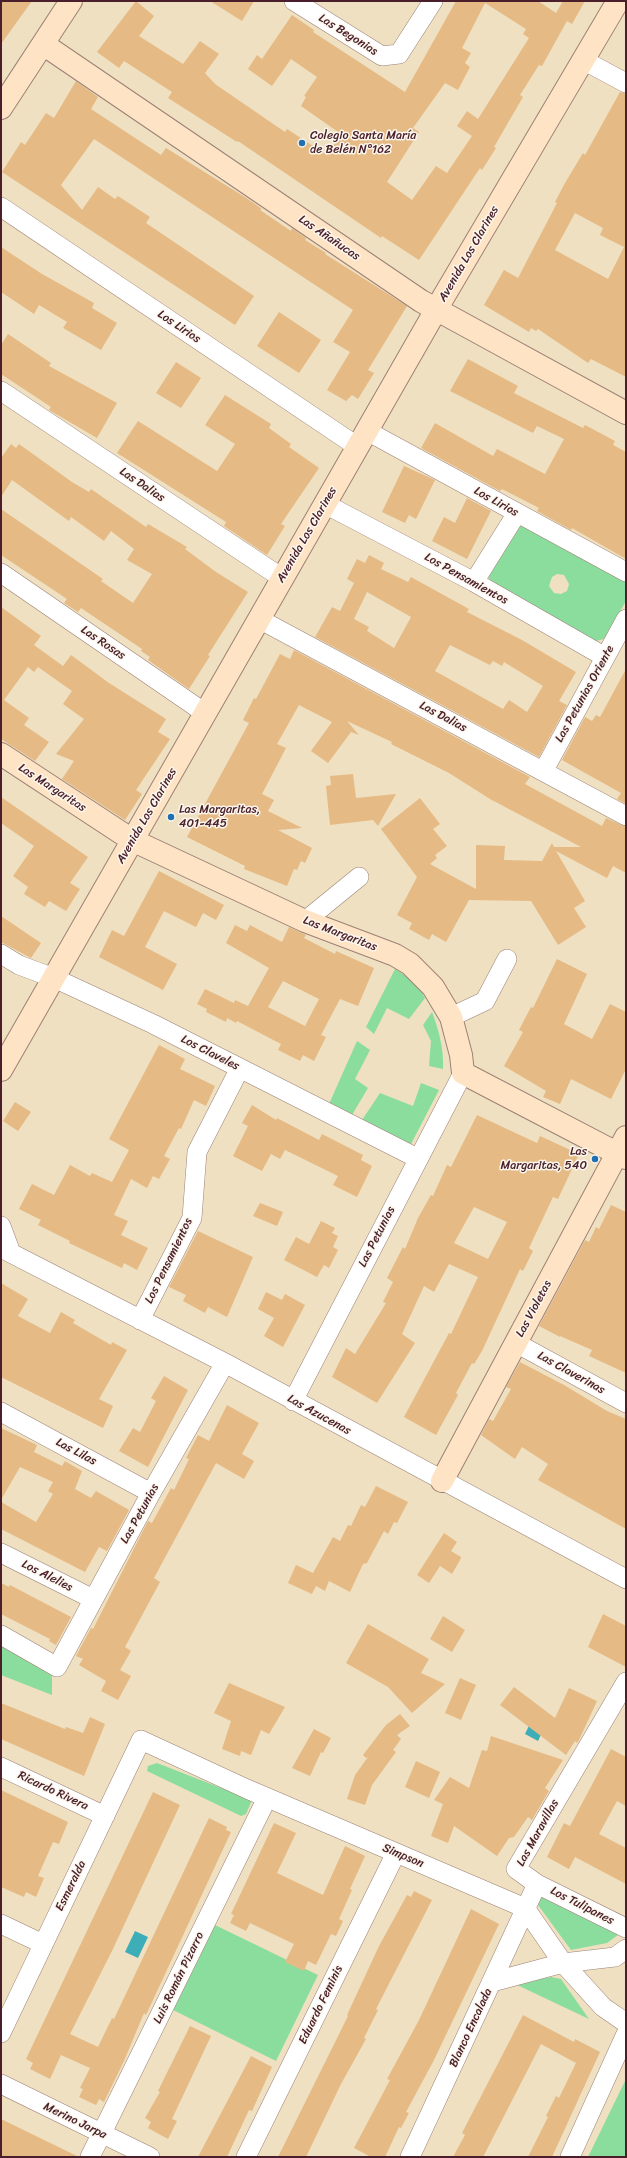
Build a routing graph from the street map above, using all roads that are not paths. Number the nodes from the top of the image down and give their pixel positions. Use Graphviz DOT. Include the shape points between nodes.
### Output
graph roads {
  1 [pos="71,1"];
  2 [pos="294,1"];
  3 [pos="433,1"];
  4 [pos="618,1"];
  5 [pos="43,44"];
  6 [pos="583,60"];
  7 [pos="626,83"];
  8 [pos="1,108"];
  9 [pos="1,208"];
  10 [pos="436,310"];
  11 [pos="1,391"];
  12 [pos="626,413"];
  13 [pos="362,439"];
  14 [pos="325,504"];
  15 [pos="517,513"];
  16 [pos="626,572"];
  17 [pos="1,573"];
  18 [pos="282,578"];
  19 [pos="474,582"];
  20 [pos="259,619"];
  21 [pos="626,619"];
  22 [pos="605,658"];
  23 [pos="206,713"];
  24 [pos="1,754"];
  25 [pos="544,770"];
  26 [pos="626,816"];
  27 [pos="132,840"];
  28 [pos="359,877"];
  29 [pos="305,921"];
  30 [pos="1,954"];
  31 [pos="507,959"];
  32 [pos="54,978"];
  33 [pos="451,1017"];
  34 [pos="240,1068"];
  35 [pos="1,1070"];
  36 [pos="463,1073"];
  37 [pos="623,1149"];
  38 [pos="417,1158"];
  39 [pos="1,1226"];
  40 [pos="6,1251"];
  41 [pos="140,1320"];
  42 [pos="516,1343"];
  43 [pos="225,1363"];
  44 [pos="293,1402"];
  45 [pos="626,1404"];
  46 [pos="1,1412"];
  47 [pos="442,1481"];
  48 [pos="151,1493"];
  49 [pos="1,1553"];
  50 [pos="626,1580"];
  51 [pos="94,1599"];
  52 [pos="1,1635"];
  53 [pos="626,1682"];
  54 [pos="141,1740"];
  55 [pos="1,1767"];
  56 [pos="267,1798"];
  57 [pos="105,1816"];
  58 [pos="396,1853"];
  59 [pos="537,1884"];
  60 [pos="525,1908"];
  61 [pos="1,1924"];
  62 [pos="626,1928"];
  63 [pos="43,1944"];
  64 [pos="626,1949"];
  65 [pos="563,1963"];
  66 [pos="492,1982"];
  67 [pos="626,2023"];
  68 [pos="1,2033"];
  69 [pos="626,2034"];
  70 [pos="1,2084"];
  71 [pos="102,2134"];
  72 [pos="90,2157"];
  73 [pos="150,2157"];
  74 [pos="246,2157"];
  75 [pos="410,2157"];
  76 [pos="570,2157"];
  1 -- 5 [label="street"];
  2 -- 3 [label="street, Las Begonias" via="382,56 399,54"];
  4 -- 6 [label="street, Avenida Los Clarines"];
  5 -- 8 [label="street"];
  5 -- 10 [label="street, Las Añañucas"];
  6 -- 7 [label="street"];
  6 -- 10 [label="street, Avenida Los Clarines"];
  9 -- 13 [label="street, Los Lirios"];
  10 -- 12 [label="street, Las Añañucas"];
  10 -- 13 [label="street, Avenida Los Clarines"];
  11 -- 18 [label="street, Las Dalias"];
  13 -- 14 [label="street, Avenida Los Clarines"];
  13 -- 15 [label="street, Los Lirios"];
  14 -- 18 [label="street, Avenida Los Clarines"];
  14 -- 19 [label="street, Los Pensamientos"];
  15 -- 16 [label="street, Los Lirios"];
  15 -- 19 [label="street"];
  17 -- 23 [label="street, Las Rosas"];
  18 -- 20 [label="street, Avenida Los Clarines"];
  19 -- 22 [label="street, Los Pensamientos"];
  20 -- 23 [label="street, Avenida Los Clarines"];
  20 -- 25 [label="street, Las Dalias"];
  21 -- 22 [label="street, Las Petunias Oriente"];
  22 -- 25 [label="street, Las Petunias Oriente"];
  23 -- 27 [label="street, Avenida Los Clarines"];
  24 -- 27 [label="street, Las Margaritas"];
  25 -- 26 [label="street, Las Dalias"];
  27 -- 29 [label="street, Las Margaritas"];
  27 -- 32 [label="street, Avenida Los Clarines"];
  28 -- 29 [label="street"];
  29 -- 33 [label="street, Las Margaritas" via="395,955 410,964 433,986"];
  30 -- 32 [label="street, Los Claveles" via="19,965"];
  31 -- 33 [label="street" via="485,1001"];
  32 -- 34 [label="street, Los Claveles"];
  32 -- 35 [label="street, Avenida Los Clarines"];
  33 -- 36 [label="street, Las Margaritas"];
  34 -- 38 [label="street, Los Claveles"];
  34 -- 41 [label="street, Los Pensamientos" via="197,1152 192,1218"];
  36 -- 37 [label="street"];
  36 -- 38 [label="street, Las Petunias"];
  37 -- 42 [label="street, Las Violetas"];
  38 -- 44 [label="street, Las Petunias"];
  39 -- 40 [label="street, Las Azucenas"];
  40 -- 41 [label="street, Las Azucenas"];
  41 -- 43 [label="street, Las Azucenas"];
  42 -- 45 [label="street, Las Claverinas"];
  42 -- 47 [label="street, Las Violetas"];
  43 -- 44 [label="street, Las Azucenas"];
  43 -- 48 [label="street, Las Petunias"];
  44 -- 47 [label="street, Las Azucenas"];
  46 -- 48 [label="street, Las Lilas"];
  47 -- 50 [label="street, Las Azucenas"];
  48 -- 51 [label="street, Las Petunias"];
  49 -- 51 [label="street, Los Alelies"];
  51 -- 52 [label="street, Las Petunias" via="57,1666"];
  53 -- 59 [label="street, Las Maravillas" via="516,1869"];
  54 -- 56 [label="street, Simpson"];
  54 -- 57 [label="street, Esmeralda"];
  55 -- 57 [label="street, Ricardo Rivera"];
  56 -- 58 [label="street, Simpson"];
  56 -- 71 [label="street, Luis Román Pizarro"];
  57 -- 63 [label="street, Esmeralda"];
  58 -- 60 [label="street, Simpson"];
  58 -- 74 [label="street, Eduardo Feminis"];
  59 -- 60 [label="street"];
  59 -- 62 [label="street, Los Tulipanes"];
  60 -- 65 [label="street"];
  60 -- 66 [label="street"];
  61 -- 63 [label="street"];
  63 -- 68 [label="street, Esmeralda"];
  64 -- 65 [label="street, Blanco Encalada" via="615,1957"];
  65 -- 66 [label="street, Blanco Encalada"];
  65 -- 67 [label="street" via="603,2007"];
  66 -- 75 [label="street, Blanco Encalada"];
  69 -- 76 [label="street"];
  70 -- 71 [label="street, Merino Jarpa"];
  71 -- 72 [label="street, Luis Román Pizarro"];
  71 -- 73 [label="street, Merino Jarpa"];
}
